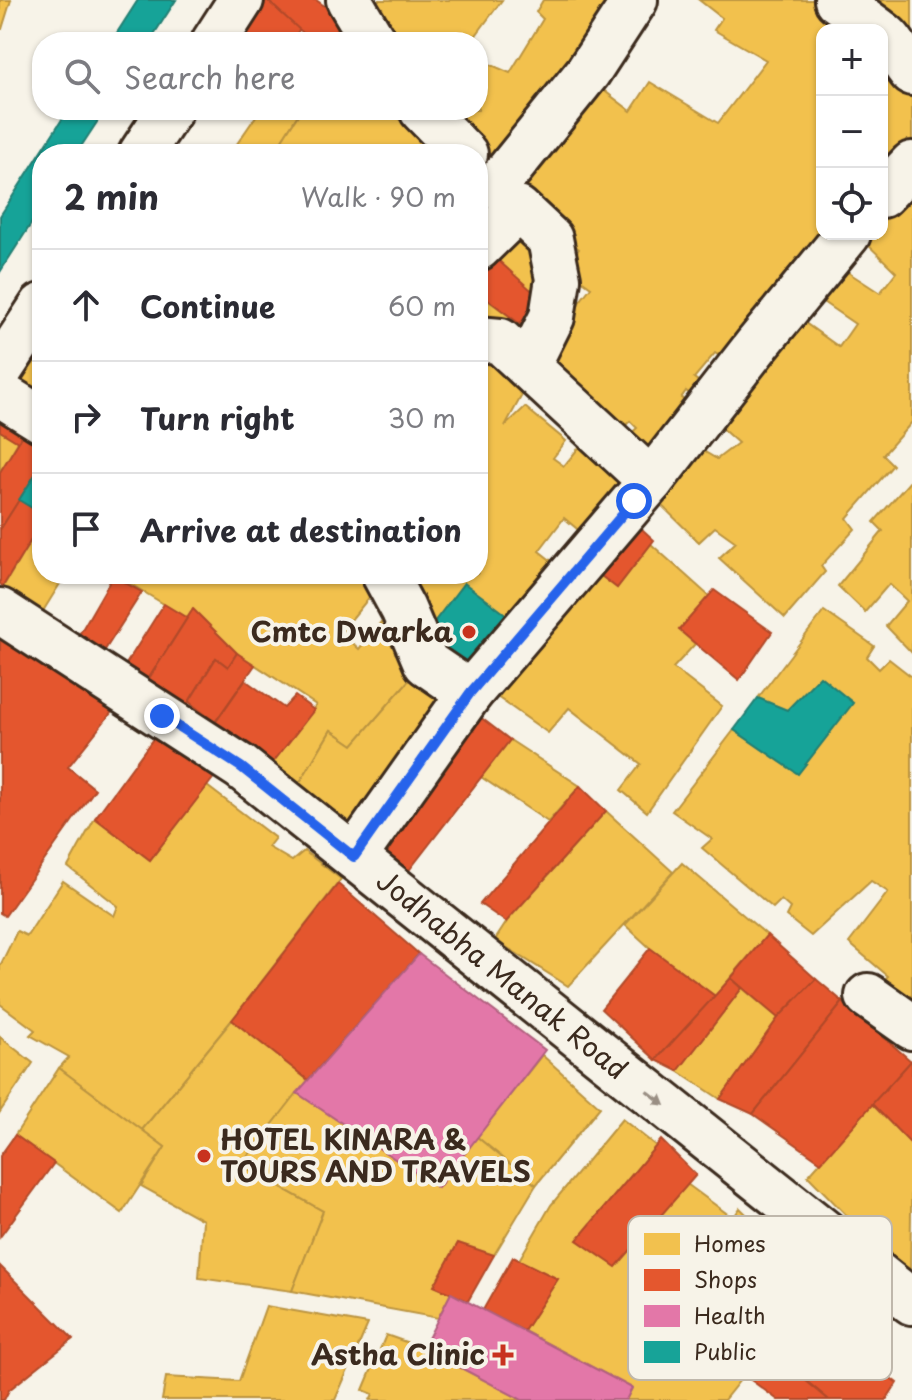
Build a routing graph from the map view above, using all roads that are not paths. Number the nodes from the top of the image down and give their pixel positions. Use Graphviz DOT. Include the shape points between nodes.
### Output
graph roads {
  1 [pos="241,0"];
  2 [pos="349,0"];
  3 [pos="635,0"];
  4 [pos="837,0"];
  5 [pos="870,24"];
  6 [pos="220,32"];
  7 [pos="368,32"];
  8 [pos="888,37"];
  9 [pos="912,73"];
  10 [pos="163,120"];
  11 [pos="432,120"];
  12 [pos="148,144"];
  13 [pos="455,144"];
  14 [pos="912,164"];
  15 [pos="497,188"];
  16 [pos="888,189"];
  17 [pos="488,216"];
  18 [pos="843,240"];
  19 [pos="32,321"];
  20 [pos="488,340"];
  21 [pos="528,365"];
  22 [pos="0,370"];
  23 [pos="0,394"];
  24 [pos="32,414"];
  25 [pos="651,481"];
  26 [pos="389,584"];
  27 [pos="0,611"];
  28 [pos="470,693"];
  29 [pos="354,857"];
  30 [pos="868,996"];
  31 [pos="912,1027"];
  32 [pos="804,1216"];
  33 [pos="892,1286"];
  34 [pos="912,1302"];
  1 -- 6 [label="street"];
  2 -- 7 [label="street"];
  3 -- 15 [label="street" via="588,72"];
  4 -- 5 [label="street"];
  8 -- 9 [label="street"];
  10 -- 12 [label="street"];
  11 -- 13 [label="street"];
  14 -- 16 [label="street"];
  15 -- 17 [label="street"];
  15 -- 21 [label="street" via="550,239 558,279 552,317"];
  18 -- 25 [label="street"];
  19 -- 22 [label="street"];
  20 -- 21 [label="street" via="500,341"];
  21 -- 25 [label="street"];
  23 -- 24 [label="street"];
  25 -- 28 [label="street"];
  26 -- 28 [label="street" via="426,663"];
  27 -- 29 [label="street, Jodhabha Manak Road" via="241,767"];
  28 -- 29 [label="street"];
  29 -- 32 [label="street, Jodhabha Manak Road, one-way"];
  30 -- 31 [label="street"];
  33 -- 34 [label="street, Jodhabha Manak Road, one-way"];
}
